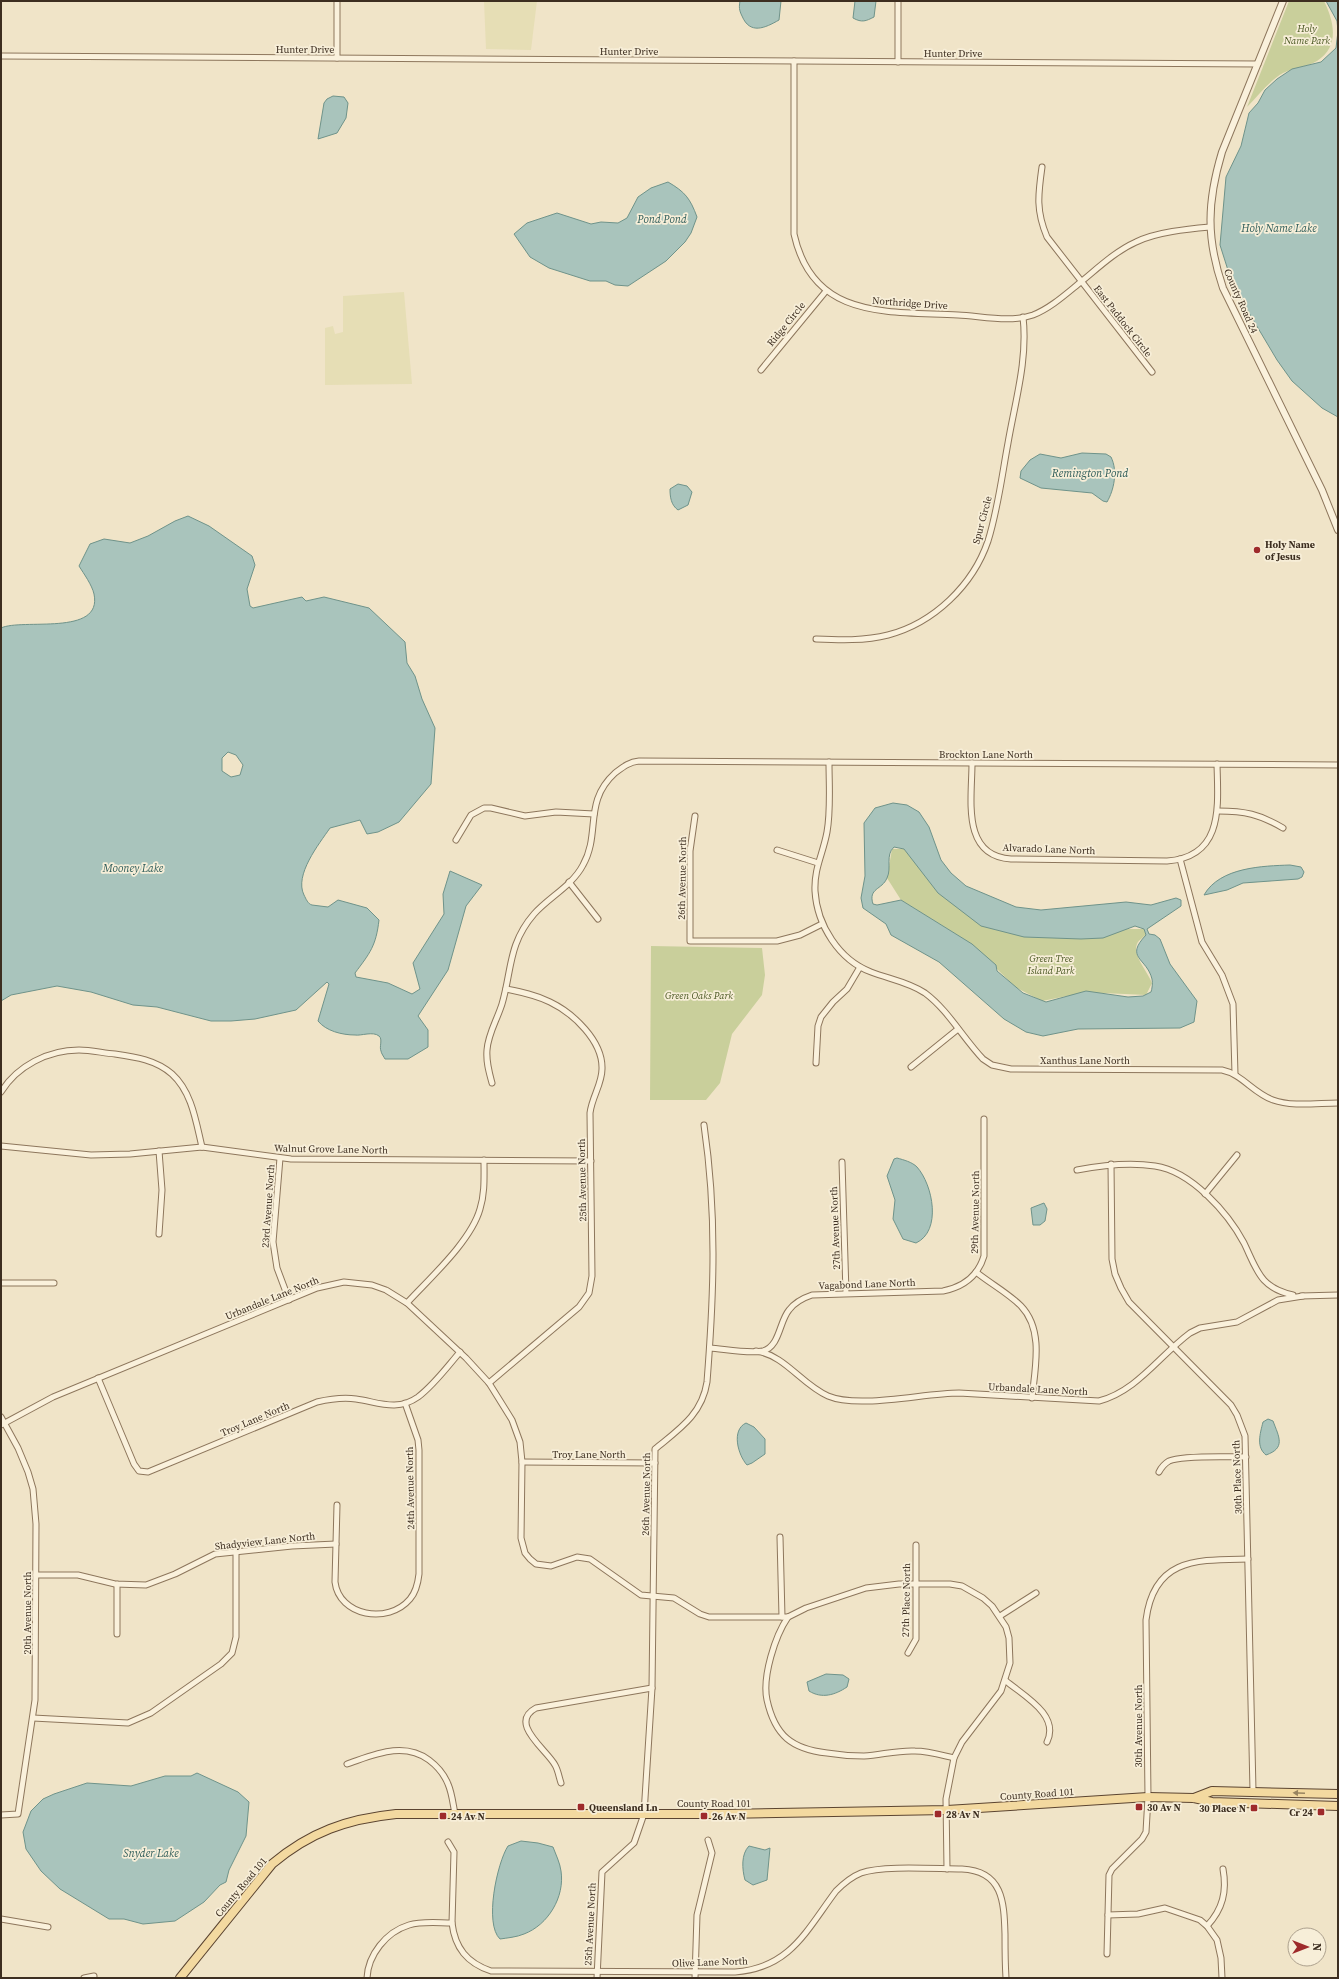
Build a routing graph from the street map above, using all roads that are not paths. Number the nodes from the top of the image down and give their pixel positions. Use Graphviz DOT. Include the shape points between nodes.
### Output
graph roads {
  1 [pos="337,1"];
  2 [pos="898,1"];
  3 [pos="1283,1"];
  4 [pos="1,56"];
  5 [pos="337,58"];
  6 [pos="794,61"];
  7 [pos="898,62"];
  8 [pos="1258,64"];
  9 [pos="1042,168"];
  10 [pos="1210,227"];
  11 [pos="1081,282"];
  12 [pos="826,291"];
  13 [pos="1023,317"];
  14 [pos="761,370"];
  15 [pos="1152,372"];
  16 [pos="1338,530"];
  17 [pos="816,639"];
  18 [pos="829,762"];
  19 [pos="972,763"];
  20 [pos="1218,764"];
  21 [pos="1338,765"];
  22 [pos="1218,811"];
  23 [pos="594,814"];
  24 [pos="696,816"];
  25 [pos="1283,828"];
  26 [pos="456,840"];
  27 [pos="777,850"];
  28 [pos="1180,859"];
  29 [pos="818,862"];
  30 [pos="569,882"];
  31 [pos="598,919"];
  32 [pos="822,924"];
  33 [pos="860,966"];
  34 [pos="506,989"];
  35 [pos="958,1029"];
  36 [pos="816,1063"];
  37 [pos="911,1067"];
  38 [pos="1235,1074"];
  39 [pos="492,1083"];
  40 [pos="1,1092"];
  41 [pos="1338,1103"];
  42 [pos="984,1119"];
  43 [pos="704,1125"];
  44 [pos="1,1146"];
  45 [pos="202,1147"];
  46 [pos="159,1151"];
  47 [pos="1237,1154"];
  48 [pos="280,1158"];
  49 [pos="484,1160"];
  50 [pos="591,1161"];
  51 [pos="842,1162"];
  52 [pos="1111,1164"];
  53 [pos="1077,1170"];
  54 [pos="1205,1194"];
  55 [pos="159,1234"];
  56 [pos="976,1272"];
  57 [pos="1,1283"];
  58 [pos="54,1283"];
  59 [pos="846,1293"];
  60 [pos="1338,1295"];
  61 [pos="1303,1296"];
  62 [pos="289,1300"];
  63 [pos="407,1303"];
  64 [pos="1173,1347"];
  65 [pos="710,1348"];
  66 [pos="460,1352"];
  67 [pos="756,1352"];
  68 [pos="98,1378"];
  69 [pos="489,1384"];
  70 [pos="1032,1398"];
  71 [pos="405,1404"];
  72 [pos="1,1417"];
  73 [pos="3,1424"];
  74 [pos="1246,1457"];
  75 [pos="522,1462"];
  76 [pos="655,1463"];
  77 [pos="1159,1472"];
  78 [pos="337,1505"];
  79 [pos="780,1537"];
  80 [pos="336,1544"];
  81 [pos="916,1545"];
  82 [pos="236,1551"];
  83 [pos="1248,1559"];
  84 [pos="36,1575"];
  85 [pos="916,1583"];
  86 [pos="117,1584"];
  87 [pos="1036,1593"];
  88 [pos="653,1597"];
  89 [pos="1000,1616"];
  90 [pos="782,1617"];
  91 [pos="788,1617"];
  92 [pos="117,1634"];
  93 [pos="908,1654"];
  94 [pos="1006,1681"];
  95 [pos="652,1688"];
  96 [pos="33,1718"];
  97 [pos="1047,1742"];
  98 [pos="954,1758"];
  99 [pos="347,1764"];
  100 [pos="561,1783"];
  101 [pos="1253,1791"];
  102 [pos="1338,1794"];
  103 [pos="1148,1797"];
  104 [pos="1194,1798"];
  105 [pos="1338,1806"];
  106 [pos="947,1810"];
  107 [pos="1,1814"];
  108 [pos="455,1814"];
  109 [pos="644,1814"];
  110 [pos="708,1840"];
  111 [pos="448,1842"];
  112 [pos="947,1869"];
  113 [pos="1223,1869"];
  114 [pos="1108,1914"];
  115 [pos="1,1919"];
  116 [pos="452,1923"];
  117 [pos="1207,1926"];
  118 [pos="48,1927"];
  119 [pos="1107,1954"];
  120 [pos="597,1975"];
  121 [pos="695,1975"];
  122 [pos="94,1976"];
  123 [pos="84,1978"];
  124 [pos="180,1978"];
  125 [pos="367,1978"];
  126 [pos="1006,1978"];
  127 [pos="1222,1978"];
  1 -- 5 [label="street"];
  2 -- 7 [label="street"];
  3 -- 8 [label="street, County Road 24"];
  4 -- 5 [label="street, Hunter Drive"];
  5 -- 6 [label="street, Hunter Drive"];
  6 -- 7 [label="street, Hunter Drive"];
  6 -- 12 [label="street, Northridge Drive" via="794,234 797,249 804,263"];
  7 -- 8 [label="street, Hunter Drive"];
  8 -- 10 [label="street, County Road 24" via="1222,152 1211,196"];
  9 -- 11 [label="street, East Paddock Circle" via="1038,200 1042,226 1055,250"];
  10 -- 11 [label="street, Northridge Drive" via="1137,241 1114,255"];
  10 -- 16 [label="street, County Road 24" via="1215,266 1223,288 1322,490"];
  11 -- 13 [label="street, Northridge Drive" via="1041,312"];
  11 -- 15 [label="street, East Paddock Circle"];
  12 -- 13 [label="street, Northridge Drive" via="846,302 876,310"];
  12 -- 14 [label="street, Ridge Circle"];
  13 -- 17 [label="street, Spur Circle" via="1024,349 996,507 987,542 972,574 935,612 903,630 869,638"];
  18 -- 19 [label="street, Brockton Lane North"];
  18 -- 23 [label="street, Brockton Lane North" via="633,762 622,767 606,782 596,801"];
  18 -- 29 [label="street" via="827,832"];
  19 -- 20 [label="street, Brockton Lane North"];
  19 -- 28 [label="street, Alvarado Lane North" via="973,828 980,844 994,855 1011,859"];
  20 -- 21 [label="street, Brockton Lane North"];
  20 -- 22 [label="street"];
  22 -- 25 [label="street" via="1257,815"];
  22 -- 28 [label="street" via="1213,832 1207,841 1200,849"];
  23 -- 26 [label="street" via="556,812 525,816 484,808 471,815"];
  23 -- 30 [label="street" via="588,852 578,874"];
  24 -- 32 [label="street, 26th Avenue North" via="690,852 690,941 777,941 800,935"];
  27 -- 29 [label="street"];
  28 -- 38 [label="street" via="1202,942 1222,975 1233,1004"];
  29 -- 32 [label="street" via="815,892"];
  30 -- 31 [label="street"];
  30 -- 34 [label="street" via="534,914 524,927 511,958"];
  32 -- 33 [label="street" via="838,948"];
  33 -- 35 [label="street, Xanthus Lane North" via="869,972 924,993"];
  33 -- 36 [label="street" via="847,989 821,1018 818,1026"];
  34 -- 39 [label="street" via="488,1041 487,1062"];
  34 -- 50 [label="street, 25th Avenue North" via="551,1002 578,1023 599,1050 602,1069 591,1104"];
  35 -- 37 [label="street"];
  35 -- 38 [label="street, Xanthus Lane North" via="983,1060 1001,1068 1213,1069"];
  38 -- 41 [label="street, Xanthus Lane North" via="1264,1096 1282,1103"];
  40 -- 45 [label="street" via="12,1077 36,1060 50,1055 79,1050 137,1057 161,1067 181,1085 192,1109"];
  42 -- 56 [label="street, 29th Avenue North" via="985,1247 981,1265"];
  43 -- 65 [label="street, 26th Avenue North" via="714,1225"];
  44 -- 46 [label="street, Walnut Grove Lane North" via="91,1155"];
  45 -- 46 [label="street, Walnut Grove Lane North"];
  45 -- 48 [label="street, Walnut Grove Lane North"];
  46 -- 55 [label="street" via="162,1190"];
  47 -- 54 [label="street"];
  48 -- 49 [label="street, Walnut Grove Lane North"];
  48 -- 62 [label="street, 23rd Avenue North" via="273,1242 277,1268"];
  49 -- 50 [label="street, Walnut Grove Lane North"];
  49 -- 63 [label="street" via="483,1198 476,1221 462,1242"];
  50 -- 69 [label="street, 25th Avenue North" via="592,1276 589,1293 579,1307"];
  51 -- 59 [label="street, 27th Avenue North"];
  52 -- 53 [label="street"];
  52 -- 54 [label="street" via="1166,1168"];
  52 -- 64 [label="street, 30th Place North" via="1110,1243 1115,1274 1129,1302"];
  54 -- 61 [label="street" via="1235,1228 1260,1277 1275,1290"];
  56 -- 59 [label="street, Vagabond Lane North" via="962,1285 943,1291"];
  56 -- 70 [label="street" via="1021,1306 1033,1326 1036,1349"];
  57 -- 58 [label="street"];
  59 -- 67 [label="street, Vagabond Lane North" via="817,1294 803,1298 789,1310 772,1345"];
  60 -- 61 [label="street"];
  61 -- 64 [label="street, Urbandale Lane North" via="1278,1300 1237,1322 1200,1328"];
  62 -- 63 [label="street, Urbandale Lane North" via="317,1288 344,1282 372,1285"];
  62 -- 68 [label="street, Urbandale Lane North"];
  63 -- 66 [label="street, Urbandale Lane North"];
  64 -- 70 [label="street, Urbandale Lane North" via="1134,1384 1111,1398 1085,1401"];
  64 -- 74 [label="street, 30th Place North" via="1237,1414 1245,1436"];
  65 -- 67 [label="street"];
  65 -- 76 [label="street, 26th Avenue North" via="707,1382 702,1402 691,1419 655,1449"];
  66 -- 69 [label="street, Urbandale Lane North"];
  66 -- 71 [label="street, Troy Lane North" via="424,1391"];
  67 -- 70 [label="street, Urbandale Lane North" via="772,1356 818,1391 840,1400 864,1401 938,1394"];
  68 -- 71 [label="street, Troy Lane North" via="134,1464 144,1472 185,1458 317,1402 330,1399 357,1399 383,1406"];
  68 -- 73 [label="street, Urbandale Lane North" via="36,1405"];
  69 -- 75 [label="street, Urbandale Lane North" via="509,1413 517,1430"];
  71 -- 80 [label="street, 24th Avenue North" via="419,1450 419,1574 415,1592 403,1606 395,1610 377,1614 357,1611 344,1603 336,1591"];
  72 -- 73 [label="street, 20th Avenue North"];
  73 -- 84 [label="street, 20th Avenue North" via="22,1456 33,1489"];
  74 -- 77 [label="street" via="1181,1459 1170,1461"];
  74 -- 83 [label="street, 30th Place North"];
  75 -- 76 [label="street, Troy Lane North"];
  75 -- 88 [label="street" via="522,1538 525,1553 530,1559 536,1564 551,1566 577,1557 590,1559 641,1595"];
  76 -- 88 [label="street, 26th Avenue North"];
  78 -- 80 [label="street"];
  79 -- 90 [label="street"];
  80 -- 82 [label="street, Shadyview Lane North"];
  81 -- 85 [label="street, 27th Place North"];
  82 -- 86 [label="street, Shadyview Lane North" via="211,1555 175,1574 146,1585"];
  82 -- 96 [label="street" via="236,1637 232,1653 221,1664 151,1713 128,1723"];
  83 -- 101 [label="street, 30th Place North"];
  83 -- 103 [label="street, 30th Avenue North" via="1207,1560 1184,1565 1164,1578 1151,1597 1146,1620"];
  84 -- 86 [label="street, Shadyview Lane North" via="78,1575"];
  84 -- 96 [label="street, 20th Avenue North"];
  85 -- 89 [label="street" via="962,1586 984,1598"];
  85 -- 91 [label="street" via="866,1588 806,1608"];
  85 -- 93 [label="street, 27th Place North" via="916,1639"];
  86 -- 92 [label="street"];
  87 -- 89 [label="street"];
  88 -- 90 [label="street" via="674,1598 709,1617"];
  88 -- 95 [label="street, 26th Avenue North"];
  89 -- 94 [label="street" via="1008,1632 1011,1651"];
  90 -- 91 [label="street"];
  91 -- 98 [label="street" via="779,1632 766,1684 769,1710 781,1733 788,1740 806,1750 839,1755 862,1756 926,1751"];
  94 -- 97 [label="street" via="1042,1710 1050,1726 1051,1734"];
  94 -- 98 [label="street" via="956,1750"];
  95 -- 100 [label="street" via="532,1710 526,1720 527,1730 555,1765"];
  95 -- 109 [label="street, 26th Avenue North"];
  96 -- 107 [label="street, 20th Avenue North" via="18,1814"];
  98 -- 106 [label="street" via="946,1799"];
  99 -- 108 [label="street" via="393,1750 421,1755 435,1764 445,1777 452,1793"];
  102 -- 101 [label="main road, County Road 101, one-way"];
  101 -- 104 [label="main road, County Road 101" via="1212,1791"];
  103 -- 104 [label="main road, County Road 101"];
  103 -- 106 [label="main road, County Road 101"];
  103 -- 114 [label="street, 30th Avenue North" via="1146,1832 1109,1875"];
  104 -- 105 [label="main road, County Road 101" via="1212,1802"];
  106 -- 109 [label="main road, County Road 101"];
  106 -- 112 [label="street"];
  108 -- 109 [label="main road, County Road 101"];
  108 -- 124 [label="main road, County Road 101" via="374,1816 339,1824 302,1842 272,1864"];
  109 -- 120 [label="street, 25th Avenue North" via="634,1842 602,1872"];
  110 -- 121 [label="street" via="712,1853 697,1915"];
  111 -- 116 [label="street" via="454,1852"];
  112 -- 121 [label="street, Olive Lane North" via="879,1870 860,1874 843,1884 791,1950 781,1958 759,1969"];
  112 -- 126 [label="street, Olive Lane North" via="972,1870 989,1878 1000,1892 1005,1910"];
  113 -- 117 [label="street" via="1223,1902"];
  114 -- 117 [label="street" via="1138,1914 1165,1908 1192,1916"];
  114 -- 119 [label="street, 30th Avenue North"];
  115 -- 118 [label="street"];
  116 -- 120 [label="street, Olive Lane North" via="457,1944 463,1954 471,1962 491,1971"];
  116 -- 125 [label="street" via="418,1923 398,1930 381,1943 375,1952"];
  117 -- 127 [label="street" via="1213,1932 1220,1949"];
  120 -- 121 [label="street, Olive Lane North"];
  122 -- 123 [label="street"];
}
